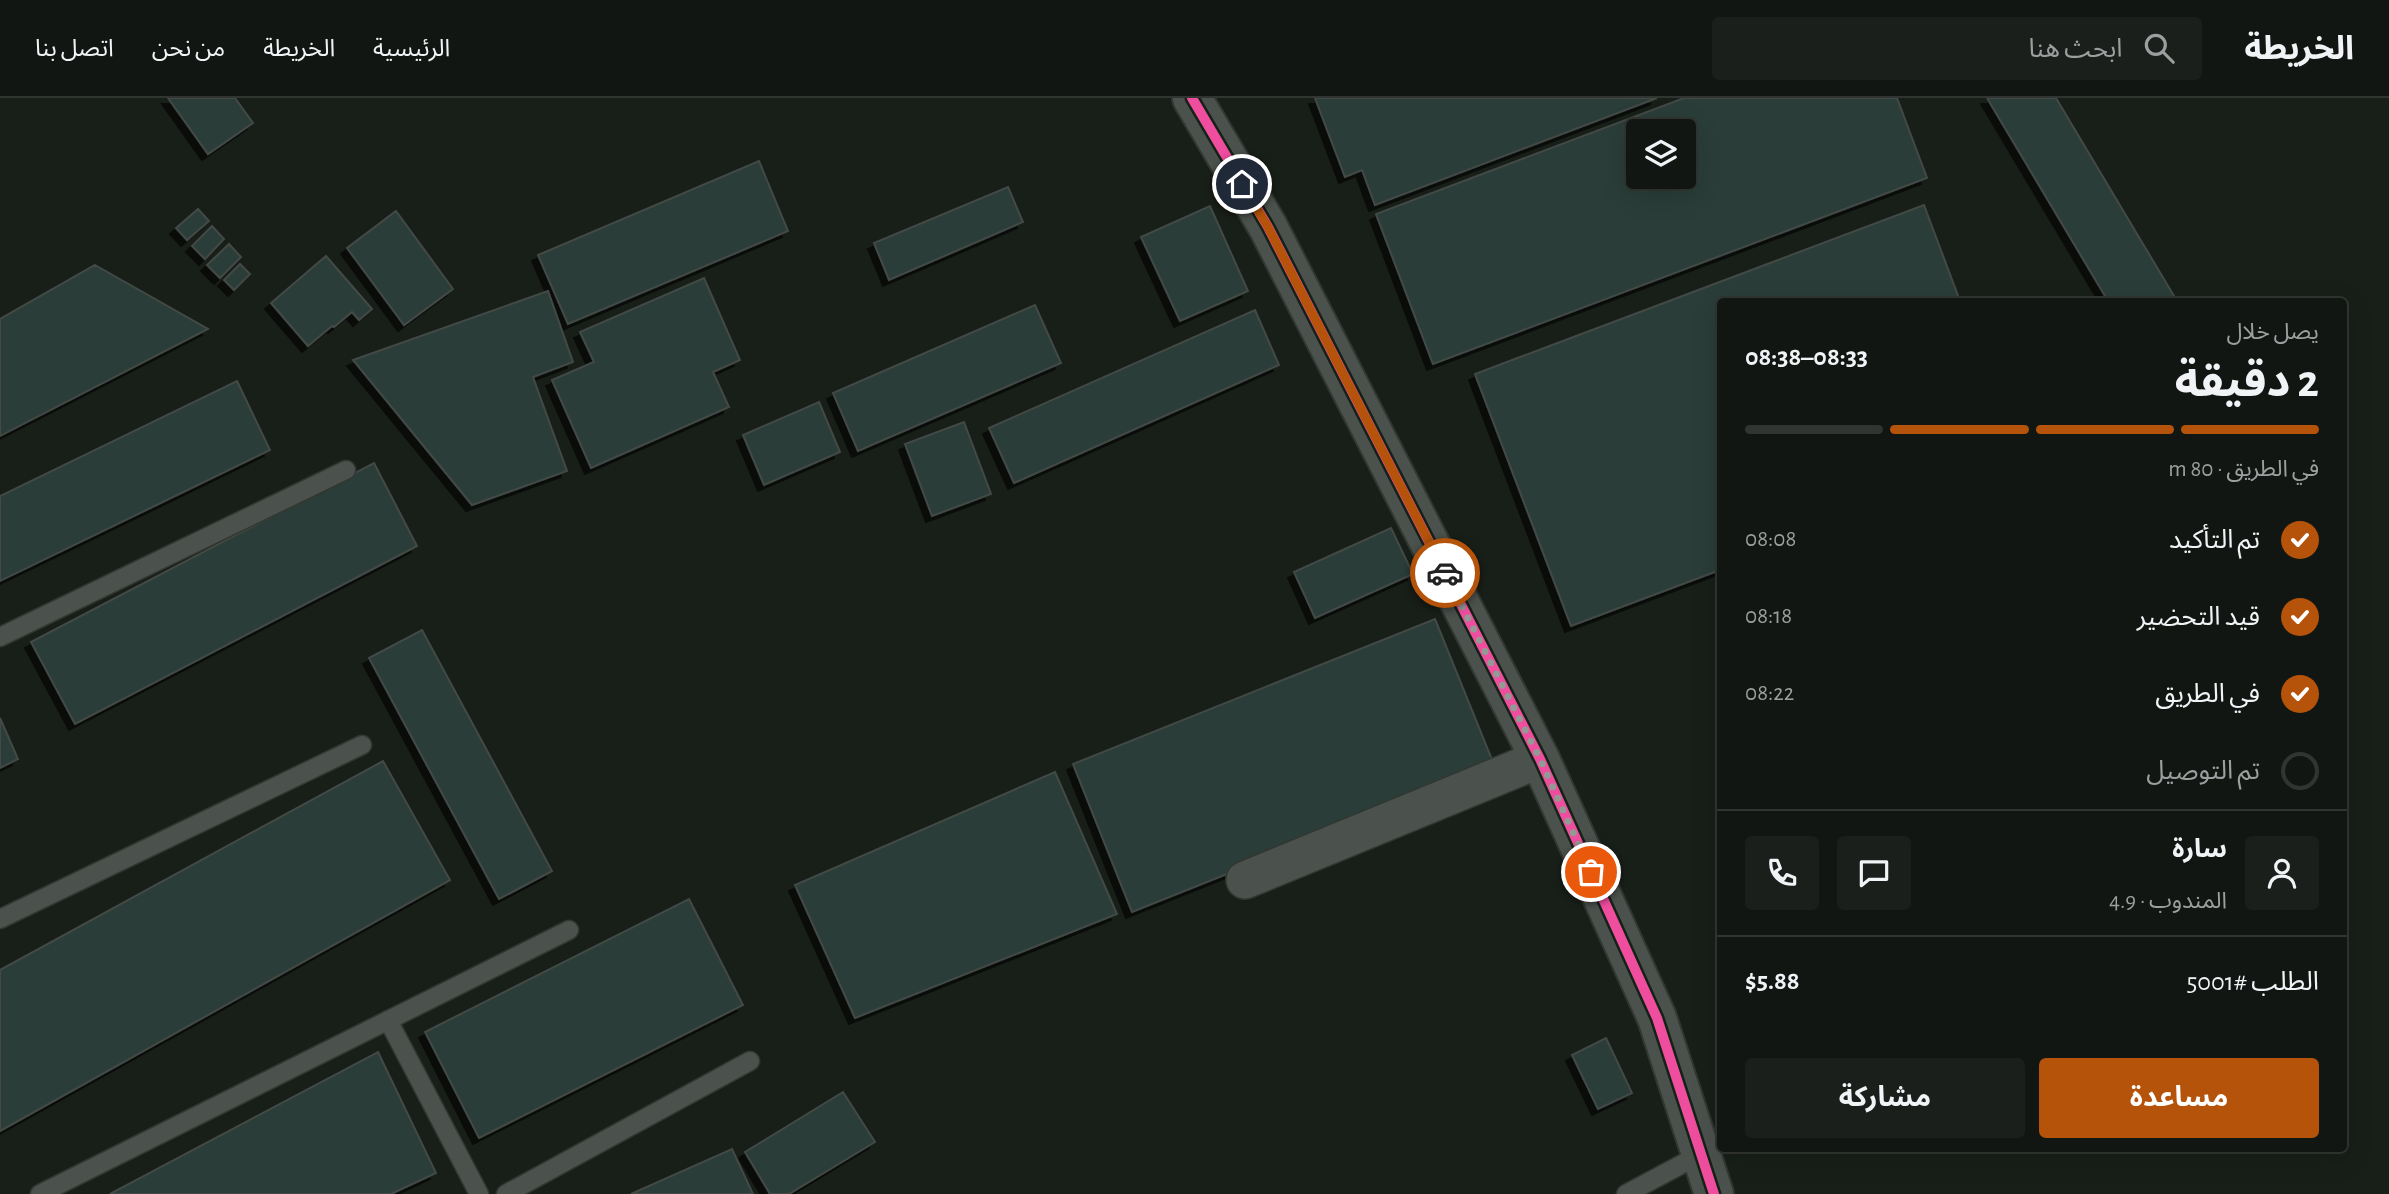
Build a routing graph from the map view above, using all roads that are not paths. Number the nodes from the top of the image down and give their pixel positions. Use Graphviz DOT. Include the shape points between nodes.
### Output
graph roads {
  1 [pos="1192,98"];
  2 [pos="346,470"];
  3 [pos="0,637"];
  4 [pos="362,745"];
  5 [pos="1540,759"];
  6 [pos="1245,880"];
  7 [pos="0,919"];
  8 [pos="569,929"];
  9 [pos="388,1020"];
  10 [pos="750,1061"];
  11 [pos="1701,1154"];
  12 [pos="40,1194"];
  13 [pos="479,1194"];
  14 [pos="506,1194"];
  15 [pos="1626,1194"];
  16 [pos="1714,1194"];
  1 -- 5 [label="street" via="1268,227"];
  2 -- 3 [label="lane"];
  4 -- 7 [label="lane"];
  5 -- 6 [label="street"];
  5 -- 11 [label="street" via="1657,1018"];
  8 -- 9 [label="lane"];
  9 -- 12 [label="lane"];
  9 -- 13 [label="lane"];
  10 -- 14 [label="lane"];
  11 -- 15 [label="lane"];
  11 -- 16 [label="street"];
}
